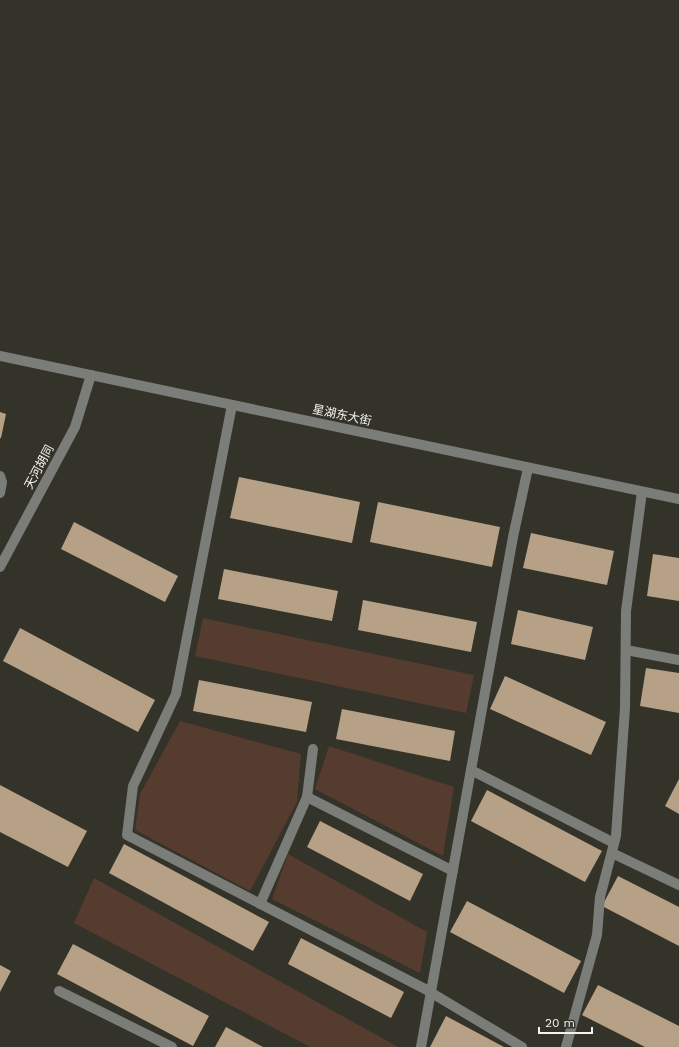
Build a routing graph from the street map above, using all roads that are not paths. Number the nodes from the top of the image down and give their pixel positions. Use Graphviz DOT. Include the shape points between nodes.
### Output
graph roads {
  1 [pos="0,356"];
  2 [pos="91,375"];
  3 [pos="232,405"];
  4 [pos="528,468"];
  5 [pos="0,476"];
  6 [pos="642,492"];
  7 [pos="0,493"];
  8 [pos="679,500"];
  9 [pos="0,567"];
  10 [pos="626,650"];
  11 [pos="679,660"];
  12 [pos="313,749"];
  13 [pos="471,770"];
  14 [pos="307,797"];
  15 [pos="613,848"];
  16 [pos="453,871"];
  17 [pos="679,885"];
  18 [pos="260,904"];
  19 [pos="59,991"];
  20 [pos="431,992"];
  21 [pos="172,1047"];
  22 [pos="421,1047"];
  23 [pos="522,1047"];
  24 [pos="566,1047"];
  1 -- 2 [label="street, 星湖东大街"];
  2 -- 3 [label="street, 星湖东大街"];
  2 -- 9 [label="street, 天河胡同" via="75,427"];
  3 -- 4 [label="street, 星湖东大街"];
  3 -- 18 [label="street" via="176,694 133,786 127,835"];
  4 -- 6 [label="street, 星湖东大街"];
  4 -- 13 [label="street"];
  5 -- 7 [label="street"];
  6 -- 8 [label="street, 星湖东大街"];
  6 -- 10 [label="street" via="626,612"];
  10 -- 11 [label="street"];
  10 -- 15 [label="street" via="616,836"];
  12 -- 14 [label="street"];
  13 -- 15 [label="street"];
  13 -- 16 [label="street"];
  14 -- 16 [label="street"];
  14 -- 18 [label="street"];
  15 -- 17 [label="street"];
  15 -- 24 [label="street" via="600,897 597,935"];
  16 -- 20 [label="street"];
  18 -- 20 [label="street"];
  19 -- 21 [label="street"];
  20 -- 22 [label="street"];
  20 -- 23 [label="street"];
}
